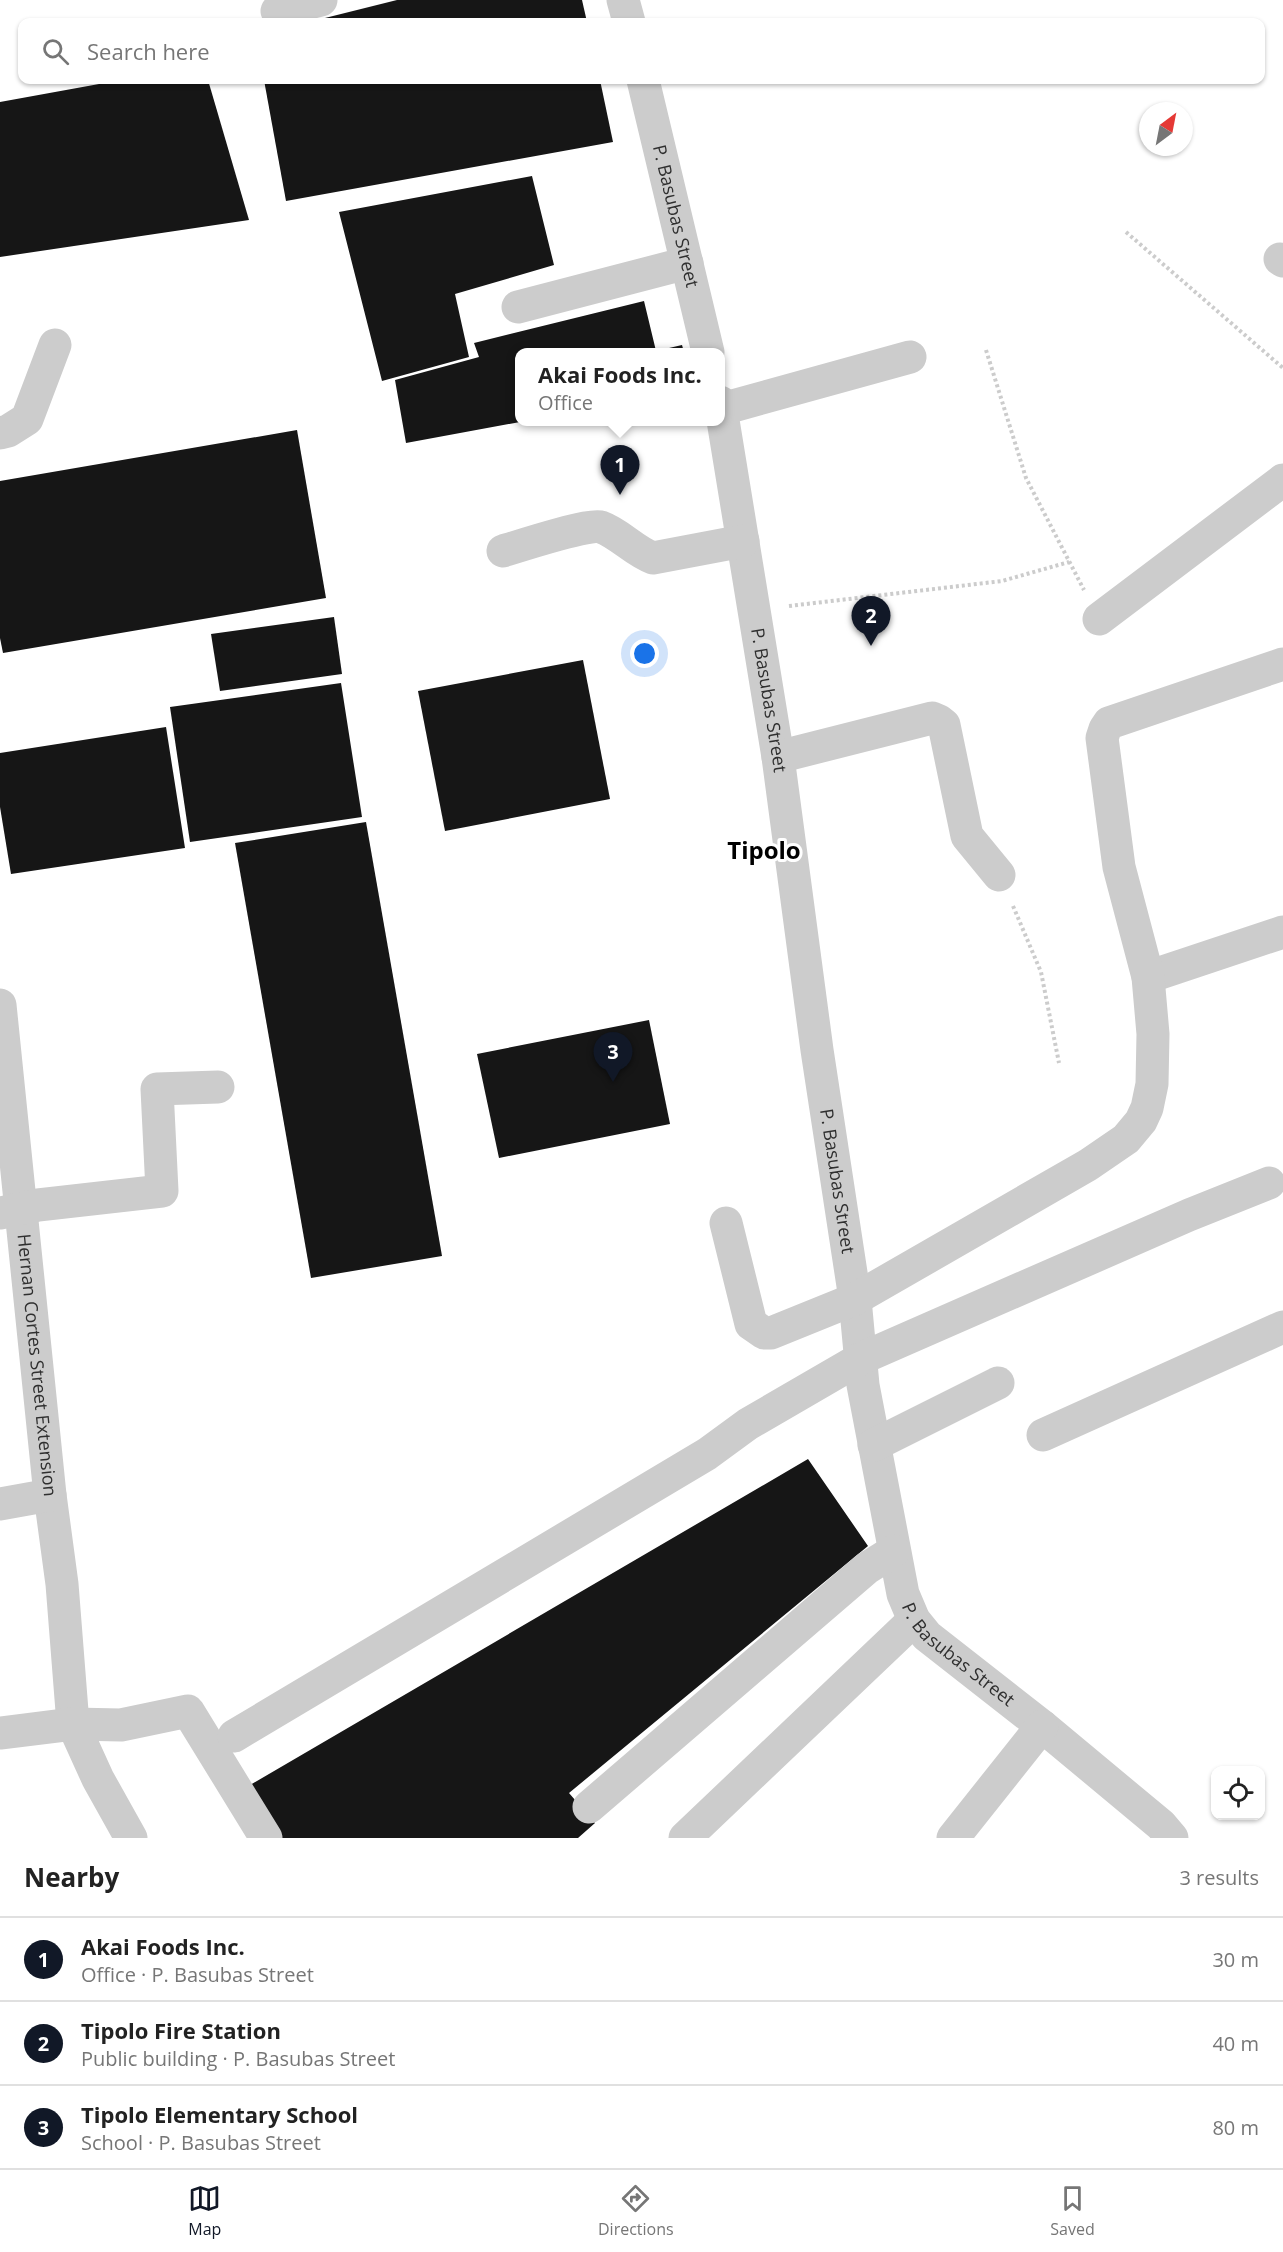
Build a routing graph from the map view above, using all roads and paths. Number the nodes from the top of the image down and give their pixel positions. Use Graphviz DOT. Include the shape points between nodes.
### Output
graph roads {
  1 [pos="321,0"];
  2 [pos="623,0"];
  3 [pos="277,11"];
  4 [pos="627,18"];
  5 [pos="644,84"];
  6 [pos="1126,232"];
  7 [pos="687,263"];
  8 [pos="518,307"];
  9 [pos="55,345"];
  10 [pos="707,348"];
  11 [pos="986,350"];
  12 [pos="910,357"];
  13 [pos="1283,368"];
  14 [pos="725,405"];
  15 [pos="724,426"];
  16 [pos="0,433"];
  17 [pos="1283,480"];
  18 [pos="743,541"];
  19 [pos="503,551"];
  20 [pos="1069,562"];
  21 [pos="754,610"];
  22 [pos="1100,620"];
  23 [pos="1283,664"];
  24 [pos="778,757"];
  25 [pos="999,875"];
  26 [pos="1283,932"];
  27 [pos="1148,977"];
  28 [pos="0,1005"];
  29 [pos="2,1038"];
  30 [pos="1059,1063"];
  31 [pos="218,1087"];
  32 [pos="6,1114"];
  33 [pos="1269,1183"];
  34 [pos="10,1210"];
  35 [pos="726,1223"];
  36 [pos="855,1299"];
  37 [pos="1283,1327"];
  38 [pos="860,1359"];
  39 [pos="998,1383"];
  40 [pos="1043,1435"];
  41 [pos="874,1445"];
  42 [pos="50,1495"];
  43 [pos="0,1504"];
  44 [pos="894,1551"];
  45 [pos="914,1620"];
  46 [pos="73,1724"];
  47 [pos="1042,1726"];
  48 [pos="0,1733"];
  49 [pos="234,1736"];
  50 [pos="589,1807"];
  51 [pos="1161,1834"];
  52 [pos="131,1838"];
  53 [pos="266,1838"];
  54 [pos="685,1838"];
  55 [pos="953,1838"];
  1 -- 3 [label="street"];
  2 -- 4 [label="street"];
  5 -- 7 [label="street, P. Basubas Street"];
  6 -- 13 [label="path"];
  7 -- 8 [label="street"];
  7 -- 10 [label="street, P. Basubas Street"];
  9 -- 16 [label="street" via="27,419"];
  11 -- 20 [label="path" via="1026,478"];
  12 -- 14 [label="street"];
  15 -- 18 [label="street, P. Basubas Street"];
  17 -- 22 [label="street"];
  18 -- 19 [label="street" via="653,558 594,526"];
  18 -- 21 [label="street, P. Basubas Street"];
  20 -- 21 [label="path" via="1002,581"];
  20 -- 22 [label="path"];
  21 -- 24 [label="street, P. Basubas Street"];
  23 -- 27 [label="street" via="1109,723 1105,729 1102,738 1119,867"];
  24 -- 25 [label="street" via="932,718 939,721 944,726 967,836"];
  24 -- 36 [label="street, P. Basubas Street"];
  25 -- 30 [label="path" via="1041,972"];
  26 -- 27 [label="street"];
  27 -- 36 [label="street" via="1152,1084 1147,1108 1133,1132 1088,1165"];
  28 -- 29 [label="street, Hernan Cortes Street Extension"];
  29 -- 32 [label="street, Hernan Cortes Street Extension"];
  31 -- 34 [label="street" via="157,1089 162,1191"];
  32 -- 34 [label="street, Hernan Cortes Street Extension"];
  33 -- 38 [label="street"];
  34 -- 42 [label="street, Hernan Cortes Street Extension"];
  35 -- 36 [label="street" via="751,1324 759,1331 771,1333"];
  36 -- 38 [label="street, P. Basubas Street"];
  37 -- 40 [label="street"];
  38 -- 41 [label="street, P. Basubas Street"];
  38 -- 49 [label="street"];
  39 -- 41 [label="street"];
  41 -- 44 [label="street, P. Basubas Street"];
  42 -- 43 [label="street"];
  42 -- 46 [label="street, Hernan Cortes Street Extension" via="62,1584"];
  44 -- 45 [label="street, P. Basubas Street" via="903,1594"];
  44 -- 50 [label="street" via="867,1568"];
  45 -- 47 [label="street, P. Basubas Street" via="927,1636"];
  45 -- 54 [label="street"];
  46 -- 48 [label="street"];
  46 -- 52 [label="street, Hernan Cortes Street Extension"];
  46 -- 53 [label="street" via="121,1725 188,1711"];
  47 -- 51 [label="street, P. Basubas Street"];
  47 -- 55 [label="street"];
}
